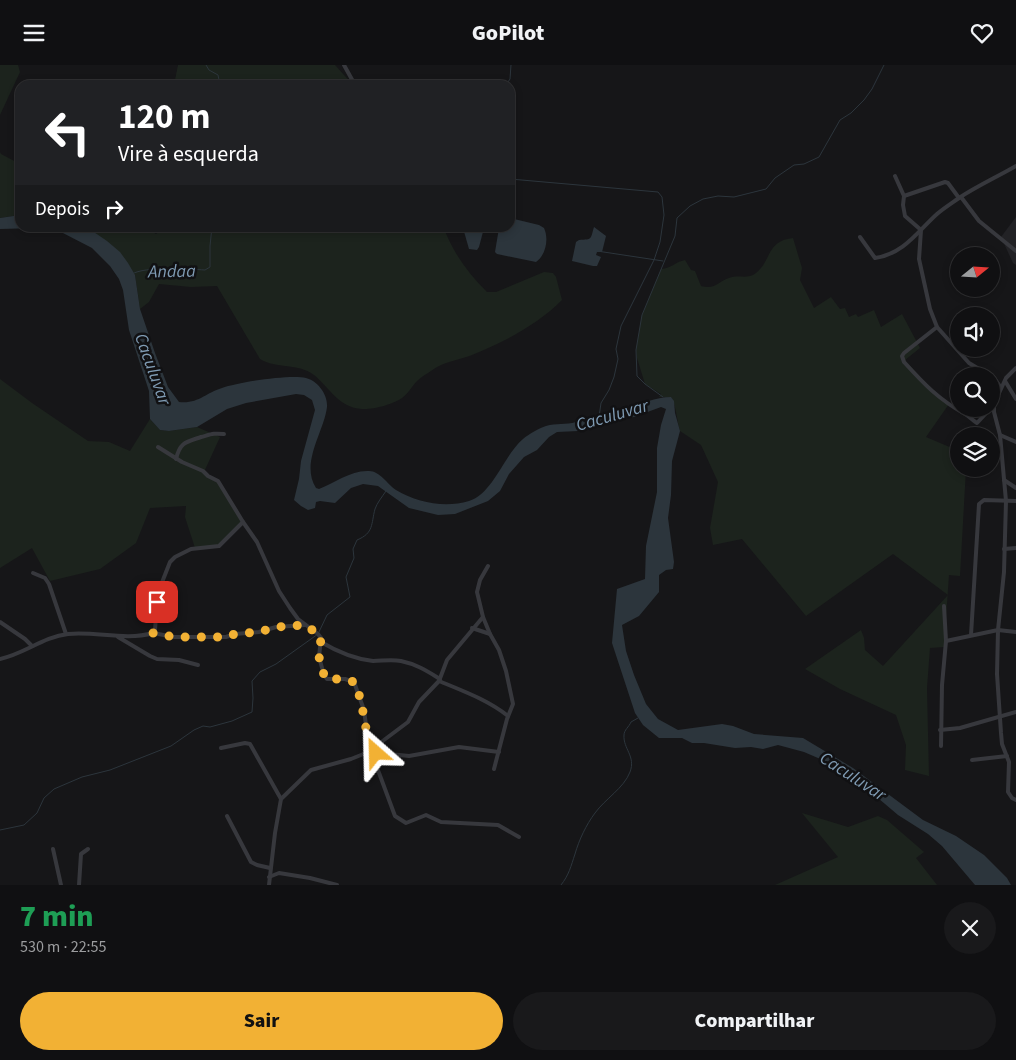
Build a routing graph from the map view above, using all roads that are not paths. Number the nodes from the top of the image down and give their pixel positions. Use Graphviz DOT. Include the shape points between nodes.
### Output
graph roads {
  1 [pos="344,65"];
  2 [pos="352,80"];
  3 [pos="1016,166"];
  4 [pos="894,176"];
  5 [pos="904,196"];
  6 [pos="960,197"];
  7 [pos="921,230"];
  8 [pos="860,237"];
  9 [pos="1016,251"];
  10 [pos="937,327"];
  11 [pos="976,367"];
  12 [pos="1016,368"];
  13 [pos="1000,379"];
  14 [pos="1005,380"];
  15 [pos="1001,388"];
  16 [pos="1016,399"];
  17 [pos="950,406"];
  18 [pos="969,417"];
  19 [pos="983,417"];
  20 [pos="224,434"];
  21 [pos="1000,435"];
  22 [pos="1016,442"];
  23 [pos="158,447"];
  24 [pos="176,459"];
  25 [pos="1004,480"];
  26 [pos="1016,489"];
  27 [pos="1006,501"];
  28 [pos="1016,501"];
  29 [pos="243,522"];
  30 [pos="1016,548"];
  31 [pos="1004,549"];
  32 [pos="488,567"];
  33 [pos="33,573"];
  34 [pos="944,606"];
  35 [pos="483,617"];
  36 [pos="0,622"];
  37 [pos="305,625"];
  38 [pos="472,629"];
  39 [pos="998,630"];
  40 [pos="1016,632"];
  41 [pos="153,633"];
  42 [pos="490,634"];
  43 [pos="66,635"];
  44 [pos="971,635"];
  45 [pos="116,636"];
  46 [pos="946,641"];
  47 [pos="321,642"];
  48 [pos="32,646"];
  49 [pos="0,659"];
  50 [pos="198,665"];
  51 [pos="439,680"];
  52 [pos="1016,712"];
  53 [pos="1001,716"];
  54 [pos="508,717"];
  55 [pos="940,730"];
  56 [pos="941,746"];
  57 [pos="221,748"];
  58 [pos="371,751"];
  59 [pos="499,752"];
  60 [pos="1007,756"];
  61 [pos="972,760"];
  62 [pos="494,769"];
  63 [pos="281,799"];
  64 [pos="1016,800"];
  65 [pos="227,816"];
  66 [pos="519,837"];
  67 [pos="54,849"];
  68 [pos="88,849"];
  69 [pos="270,868"];
  70 [pos="269,877"];
  71 [pos="61,885"];
  72 [pos="79,885"];
  73 [pos="269,885"];
  74 [pos="333,885"];
  1 -- 2 [label="street"];
  3 -- 6 [label="street"];
  4 -- 5 [label="street"];
  5 -- 6 [label="street" via="945,182"];
  5 -- 7 [label="street" via="906,216"];
  6 -- 7 [label="street"];
  6 -- 9 [label="street" via="979,221"];
  7 -- 8 [label="street" via="905,246 875,258"];
  7 -- 10 [label="street" via="919,259"];
  10 -- 11 [label="street"];
  10 -- 17 [label="street" via="902,357 929,389"];
  12 -- 14 [label="street"];
  13 -- 14 [label="street"];
  14 -- 15 [label="street"];
  14 -- 16 [label="street"];
  18 -- 19 [label="street" via="977,423"];
  20 -- 24 [label="street" via="208,434 188,440 178,450"];
  21 -- 22 [label="street"];
  21 -- 25 [label="street"];
  23 -- 24 [label="street"];
  24 -- 29 [label="street" via="218,481"];
  25 -- 26 [label="street"];
  25 -- 27 [label="street"];
  27 -- 28 [label="street"];
  27 -- 31 [label="street"];
  27 -- 44 [label="street" via="984,500 979,504"];
  29 -- 37 [label="street" via="257,541 279,591"];
  29 -- 41 [label="street" via="220,545 191,549 170,562 159,591 156,630"];
  30 -- 31 [label="street"];
  31 -- 39 [label="street"];
  32 -- 35 [label="street" via="477,587"];
  33 -- 43 [label="street" via="45,578 49,584"];
  34 -- 46 [label="street"];
  35 -- 38 [label="street"];
  35 -- 42 [label="street"];
  36 -- 48 [label="street"];
  37 -- 41 [label="street" via="226,637 174,637"];
  37 -- 47 [label="street" via="318,634"];
  38 -- 42 [label="street"];
  38 -- 51 [label="street" via="447,660"];
  39 -- 40 [label="street"];
  39 -- 44 [label="street"];
  39 -- 53 [label="street"];
  41 -- 45 [label="street"];
  42 -- 54 [label="street" via="500,650 506,671 513,704"];
  43 -- 45 [label="street"];
  43 -- 48 [label="street"];
  44 -- 46 [label="street"];
  45 -- 50 [label="street" via="157,659"];
  46 -- 55 [label="street"];
  47 -- 51 [label="street" via="373,661 398,660 412,664"];
  47 -- 58 [label="street" via="319,657 327,679 354,682 364,710"];
  48 -- 49 [label="street"];
  51 -- 54 [label="street" via="476,696"];
  51 -- 58 [label="street" via="419,702 408,722"];
  52 -- 53 [label="street"];
  53 -- 55 [label="street" via="967,727"];
  53 -- 60 [label="street" via="1002,744"];
  54 -- 59 [label="street"];
  55 -- 56 [label="street"];
  57 -- 63 [label="street" via="250,744"];
  58 -- 59 [label="street" via="409,756 459,747"];
  58 -- 63 [label="street" via="310,770"];
  58 -- 66 [label="street" via="395,817 402,822 410,823 426,815 441,823 498,825"];
  59 -- 62 [label="street"];
  60 -- 61 [label="street"];
  60 -- 64 [label="street" via="1008,792"];
  63 -- 69 [label="street"];
  65 -- 69 [label="street" via="251,862"];
  67 -- 71 [label="street"];
  68 -- 72 [label="street" via="81,854"];
  69 -- 70 [label="street"];
  70 -- 73 [label="street"];
  70 -- 74 [label="street" via="279,873"];
}
